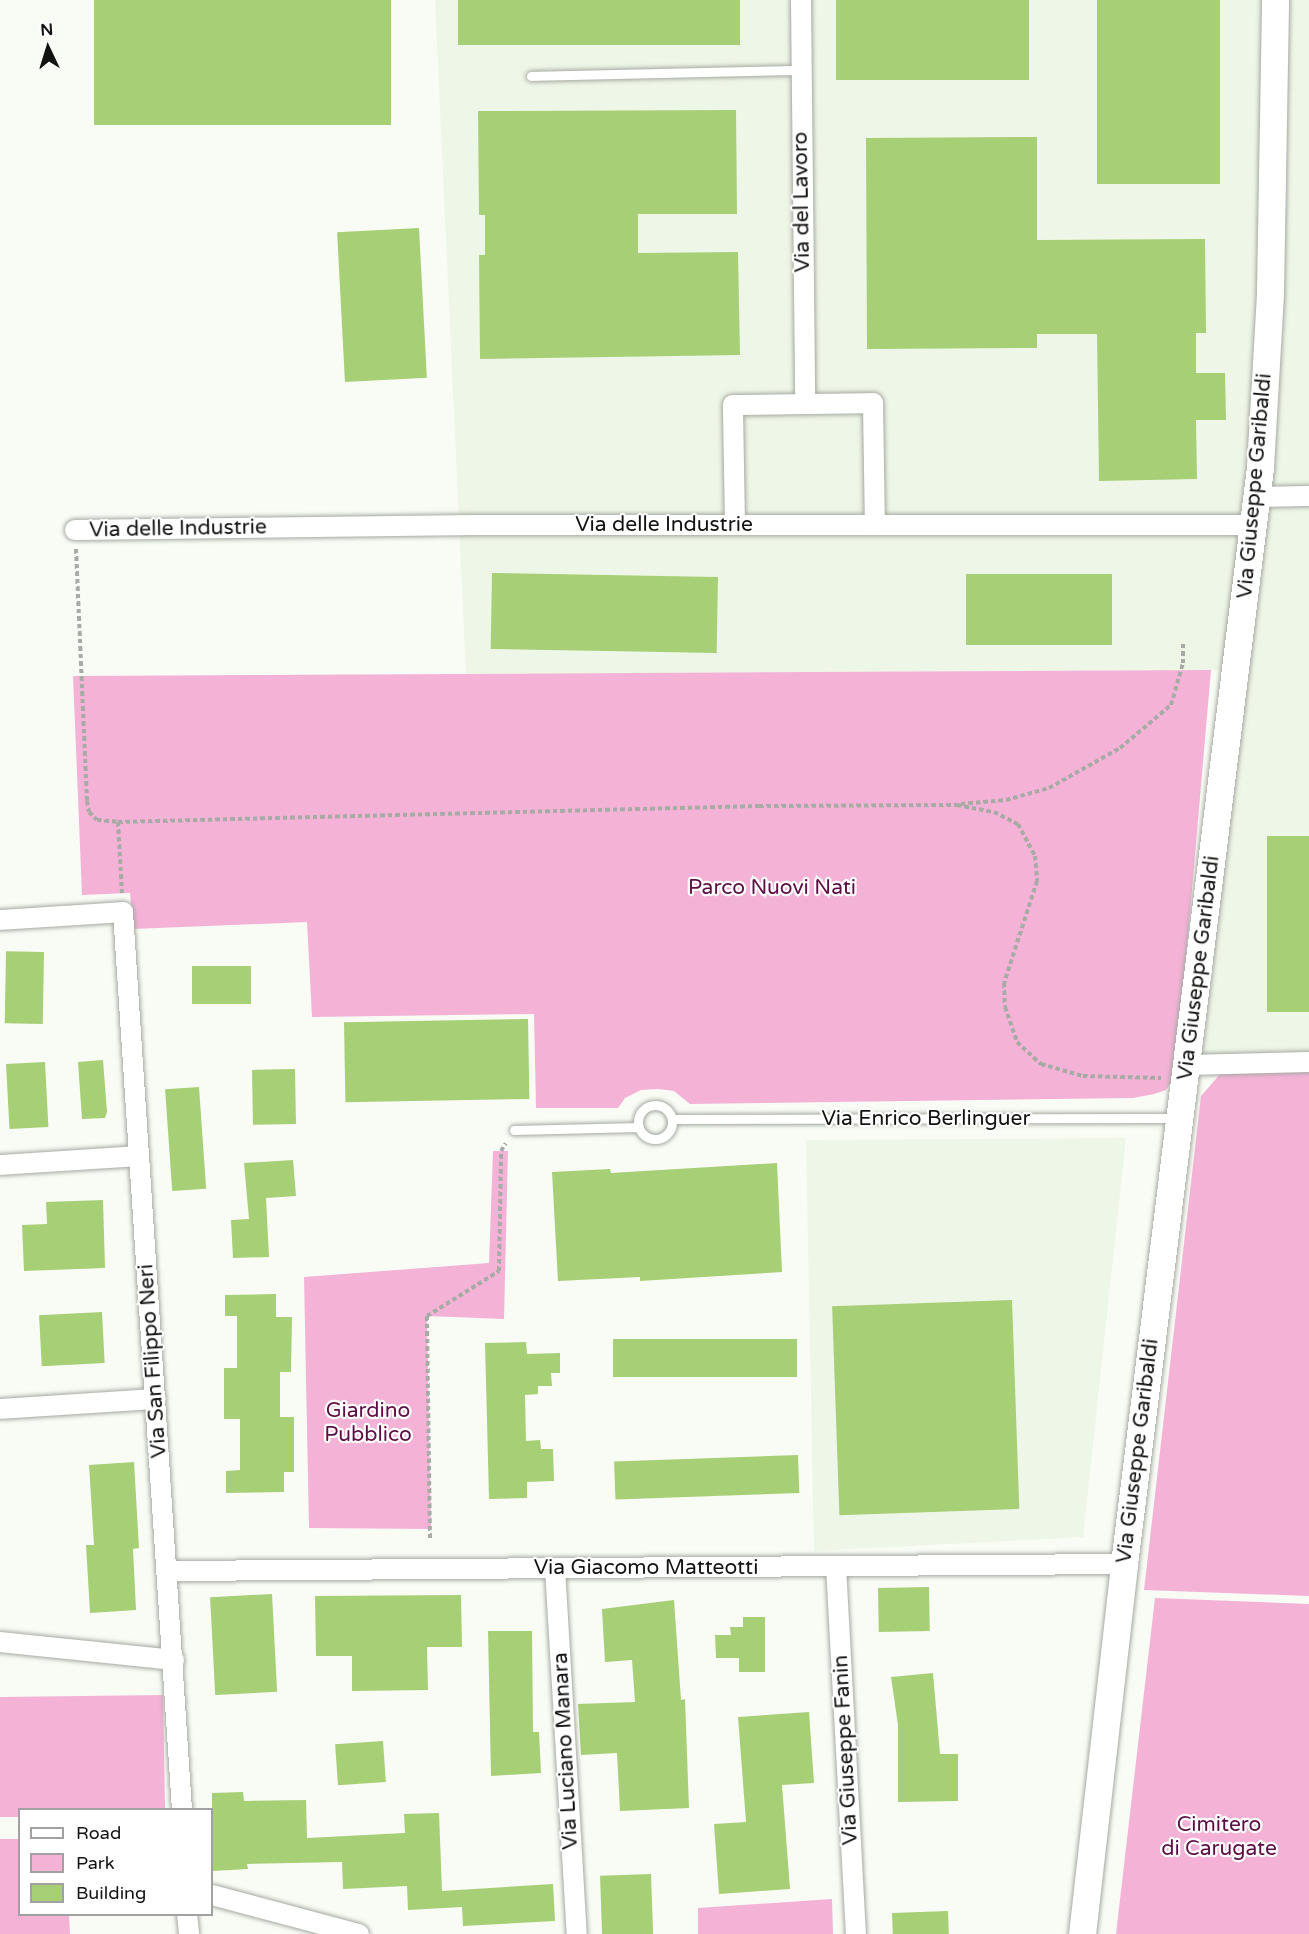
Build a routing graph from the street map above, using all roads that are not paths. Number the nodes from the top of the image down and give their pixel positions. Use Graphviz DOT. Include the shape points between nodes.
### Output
graph roads {
  1 [pos="801,0"];
  2 [pos="1275,0"];
  3 [pos="800,70"];
  4 [pos="531,76"];
  5 [pos="805,404"];
  6 [pos="1309,496"];
  7 [pos="1256,497"];
  8 [pos="735,525"];
  9 [pos="875,525"];
  10 [pos="1254,525"];
  11 [pos="75,530"];
  12 [pos="0,920"];
  13 [pos="1309,1062"];
  14 [pos="1186,1072"];
  15 [pos="1180,1118"];
  16 [pos="672,1119"];
  17 [pos="639,1127"];
  18 [pos="514,1130"];
  19 [pos="138,1156"];
  20 [pos="0,1165"];
  21 [pos="156,1399"];
  22 [pos="0,1409"];
  23 [pos="1124,1564"];
  24 [pos="836,1566"];
  25 [pos="555,1568"];
  26 [pos="169,1571"];
  27 [pos="0,1642"];
  28 [pos="174,1660"];
  29 [pos="182,1808"];
  30 [pos="213,1895"];
  31 [pos="187,1916"];
  32 [pos="189,1934"];
  33 [pos="359,1934"];
  34 [pos="577,1934"];
  35 [pos="856,1934"];
  36 [pos="1082,1934"];
  1 -- 3 [label="street, Via del Lavoro"];
  2 -- 7 [label="street, Via Giuseppe Garibaldi" via="1270,291"];
  3 -- 4 [label="lane"];
  3 -- 5 [label="street, Via del Lavoro"];
  5 -- 8 [label="street" via="733,405"];
  5 -- 9 [label="street" via="873,403"];
  6 -- 7 [label="street"];
  7 -- 10 [label="street, Via Giuseppe Garibaldi"];
  8 -- 9 [label="street, Via delle Industrie"];
  8 -- 11 [label="street, Via delle Industrie"];
  9 -- 10 [label="street, Via delle Industrie"];
  10 -- 14 [label="street, Via Giuseppe Garibaldi"];
  12 -- 19 [label="street, Via San Filippo Neri" via="123,912"];
  13 -- 14 [label="street"];
  14 -- 15 [label="street, Via Giuseppe Garibaldi"];
  15 -- 16 [label="lane, Via Enrico Berlinguer"];
  15 -- 23 [label="street, Via Giuseppe Garibaldi"];
  16 -- 17 [label="lane" via="667,1134 658,1139 644,1135"];
  16 -- 17 [label="lane, Via Enrico Berlinguer" via="665,1108 654,1106 640,1116"];
  17 -- 18 [label="lane"];
  19 -- 20 [label="street"];
  19 -- 21 [label="street, Via San Filippo Neri"];
  21 -- 22 [label="street"];
  21 -- 26 [label="street, Via San Filippo Neri"];
  23 -- 24 [label="street, Via Giacomo Matteotti"];
  23 -- 36 [label="street, Via Giuseppe Garibaldi"];
  24 -- 25 [label="street, Via Giacomo Matteotti"];
  24 -- 35 [label="street, Via Giuseppe Fanin"];
  25 -- 26 [label="street, Via Giacomo Matteotti"];
  25 -- 34 [label="street, Via Luciano Manara"];
  26 -- 28 [label="street, Via San Filippo Neri"];
  27 -- 28 [label="street"];
  28 -- 29 [label="street, Via San Filippo Neri"];
  30 -- 33 [label="street"];
  31 -- 32 [label="street"];
}
